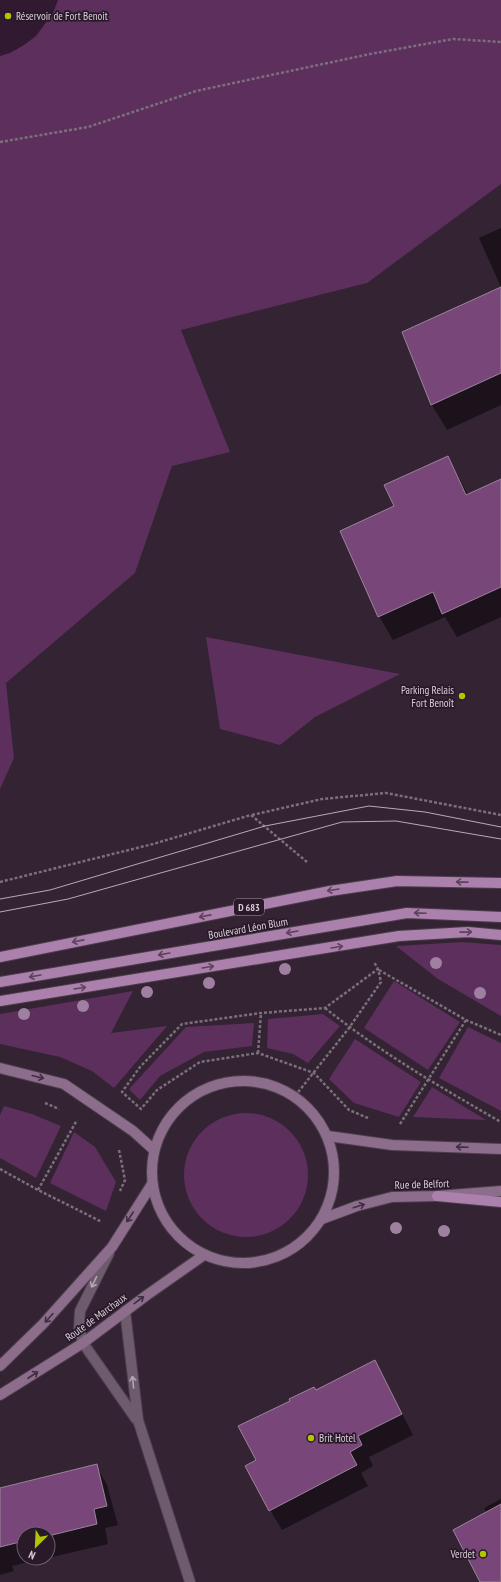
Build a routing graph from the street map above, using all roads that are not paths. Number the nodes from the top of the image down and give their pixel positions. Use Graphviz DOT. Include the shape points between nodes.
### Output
graph roads {
  1 [pos="501,883"];
  2 [pos="501,917"];
  3 [pos="501,935"];
  4 [pos="0,957"];
  5 [pos="0,982"];
  6 [pos="0,1001"];
  7 [pos="0,1068"];
  8 [pos="328,1136"];
  9 [pos="501,1149"];
  10 [pos="154,1150"];
  11 [pos="152,1184"];
  12 [pos="501,1192"];
  13 [pos="437,1196"];
  14 [pos="501,1202"];
  15 [pos="322,1219"];
  16 [pos="112,1247"];
  17 [pos="204,1255"];
  18 [pos="125,1311"];
  19 [pos="83,1343"];
  20 [pos="0,1366"];
  21 [pos="0,1395"];
  22 [pos="138,1420"];
  23 [pos="190,1582"];
  1 -- 4 [label="main road, D 683, one-way" via="397,881 338,890"];
  2 -- 5 [label="main road, Boulevard Léon Blum, one-way" via="407,913"];
  6 -- 3 [label="main road, one-way" via="399,936 468,932"];
  7 -- 10 [label="main road, one-way" via="64,1084 133,1130"];
  9 -- 8 [label="main road, one-way" via="392,1144"];
  8 -- 10 [label="main road" via="314,1114 295,1096 276,1086 255,1081 228,1081 203,1089 180,1104 164,1125"];
  8 -- 15 [label="main road" via="335,1164 333,1192"];
  10 -- 11 [label="main road"];
  11 -- 16 [label="main road, one-way"];
  11 -- 17 [label="main road" via="161,1213 174,1232"];
  12 -- 13 [label="main road, Rue de Belfort"];
  13 -- 14 [label="main road"];
  15 -- 13 [label="main road, Rue de Belfort, one-way" via="392,1197"];
  15 -- 17 [label="main road" via="306,1240 283,1255 257,1263 230,1263"];
  16 -- 19 [label="street, one-way" via="80,1310 79,1328"];
  16 -- 20 [label="main road, one-way" via="43,1324"];
  18 -- 17 [label="main road, Route de Marchaux, one-way"];
  18 -- 19 [label="main road, Route de Marchaux"];
  22 -- 18 [label="street, one-way"];
  21 -- 19 [label="main road, Route de Marchaux, one-way"];
  19 -- 22 [label="street"];
  22 -- 23 [label="street"];
}
